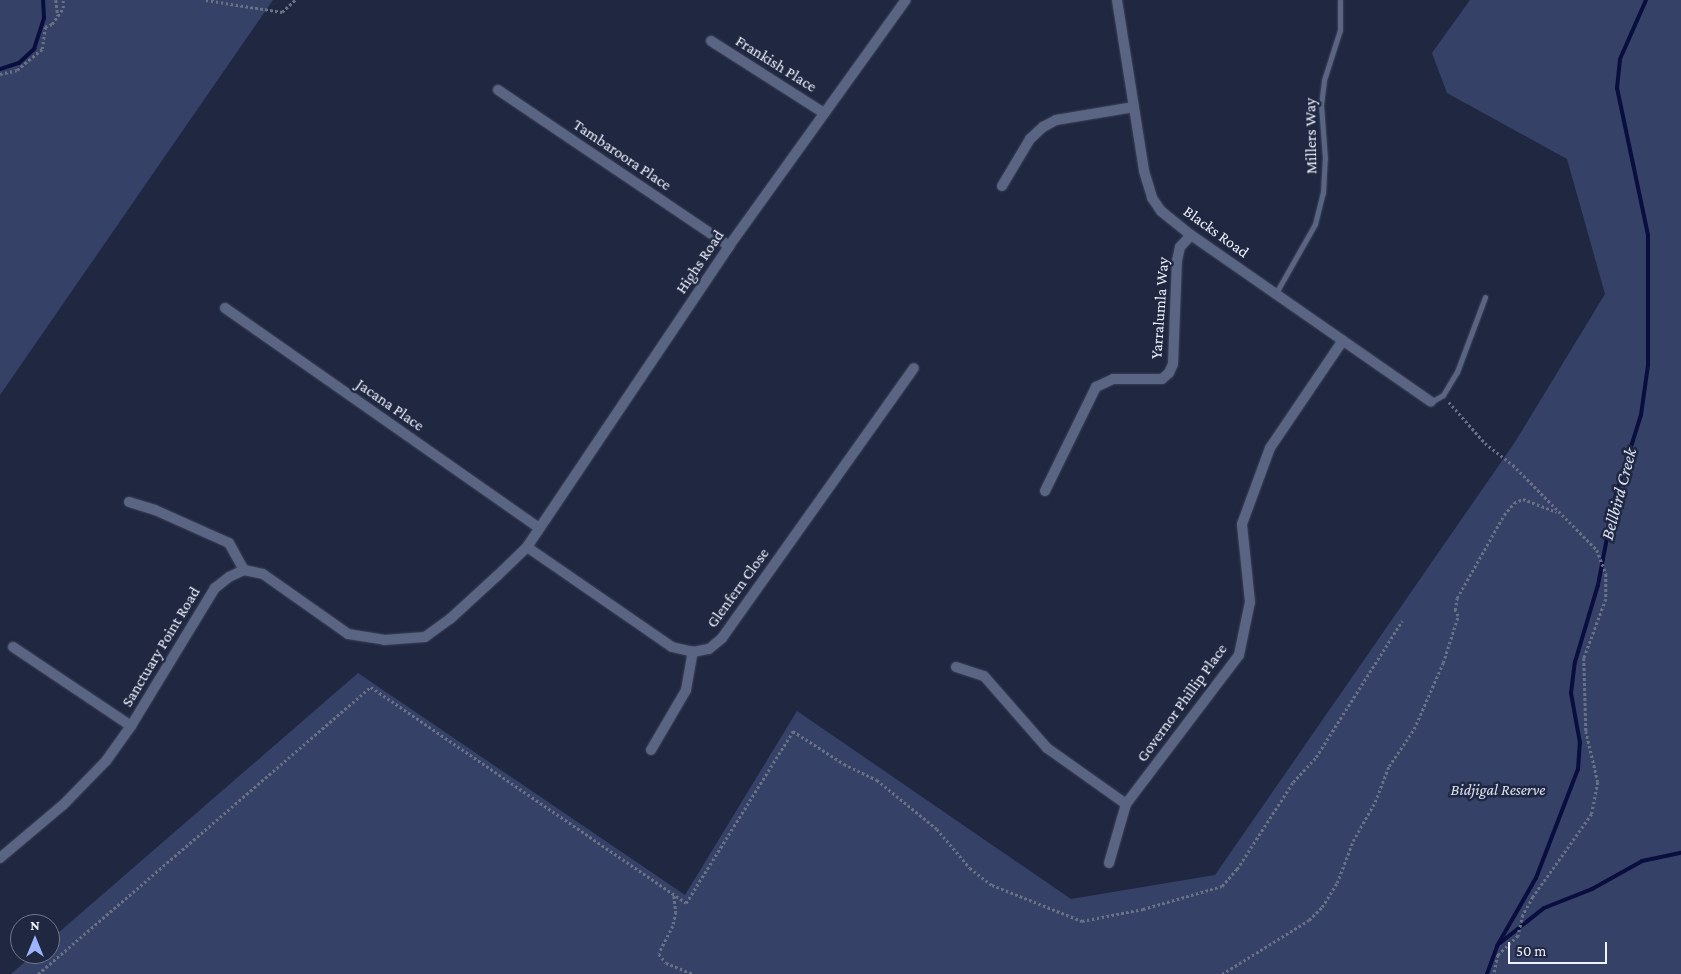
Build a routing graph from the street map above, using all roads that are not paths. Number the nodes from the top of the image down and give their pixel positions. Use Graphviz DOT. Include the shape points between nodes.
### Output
graph roads {
  1 [pos="906,0"];
  2 [pos="1117,0"];
  3 [pos="1340,0"];
  4 [pos="711,41"];
  5 [pos="498,90"];
  6 [pos="1134,107"];
  7 [pos="824,113"];
  8 [pos="1002,186"];
  9 [pos="1191,235"];
  10 [pos="728,246"];
  11 [pos="1276,293"];
  12 [pos="1484,297"];
  13 [pos="225,308"];
  14 [pos="1344,340"];
  15 [pos="914,368"];
  16 [pos="1431,402"];
  17 [pos="1045,491"];
  18 [pos="129,502"];
  19 [pos="538,527"];
  20 [pos="527,547"];
  21 [pos="244,570"];
  22 [pos="13,646"];
  23 [pos="693,652"];
  24 [pos="956,667"];
  25 [pos="131,726"];
  26 [pos="651,750"];
  27 [pos="1126,804"];
  28 [pos="0,858"];
  29 [pos="1108,863"];
  1 -- 7 [label="street, Highs Road"];
  2 -- 6 [label="street, Blacks Road"];
  3 -- 11 [label="lane, Millers Way" via="1340,30 1324,80 1321,105 1325,159 1323,193 1315,224"];
  4 -- 7 [label="street, Frankish Place"];
  5 -- 10 [label="street, Tambaroora Place"];
  6 -- 8 [label="street" via="1056,120 1043,127 1030,139"];
  6 -- 9 [label="street, Blacks Road" via="1144,171 1152,198 1161,211"];
  7 -- 10 [label="street, Highs Road"];
  9 -- 11 [label="street, Blacks Road"];
  9 -- 17 [label="street, Yarralumla Way" via="1180,247 1177,261 1173,364 1169,373 1162,379 1113,379 1096,387"];
  10 -- 19 [label="street, Highs Road"];
  11 -- 14 [label="street, Blacks Road"];
  12 -- 16 [label="lane" via="1457,372 1443,395"];
  13 -- 19 [label="street, Jacana Place"];
  14 -- 16 [label="street, Blacks Road"];
  14 -- 27 [label="street, Governor Phillip Place" via="1270,448 1242,524 1250,602 1239,655"];
  15 -- 23 [label="street, Glenfern Close" via="722,638 708,649"];
  18 -- 21 [label="street" via="229,543"];
  19 -- 20 [label="street, Highs Road"];
  20 -- 21 [label="street" via="450,619 425,637 384,640 348,634 263,574"];
  20 -- 23 [label="street" via="672,647"];
  21 -- 25 [label="street, Sanctuary Point Road" via="215,588"];
  22 -- 25 [label="street"];
  23 -- 26 [label="street" via="686,690"];
  24 -- 27 [label="street" via="984,676 1047,748"];
  25 -- 28 [label="street, Sanctuary Point Road" via="106,761 62,805"];
  27 -- 29 [label="street, Governor Phillip Place"];
}
